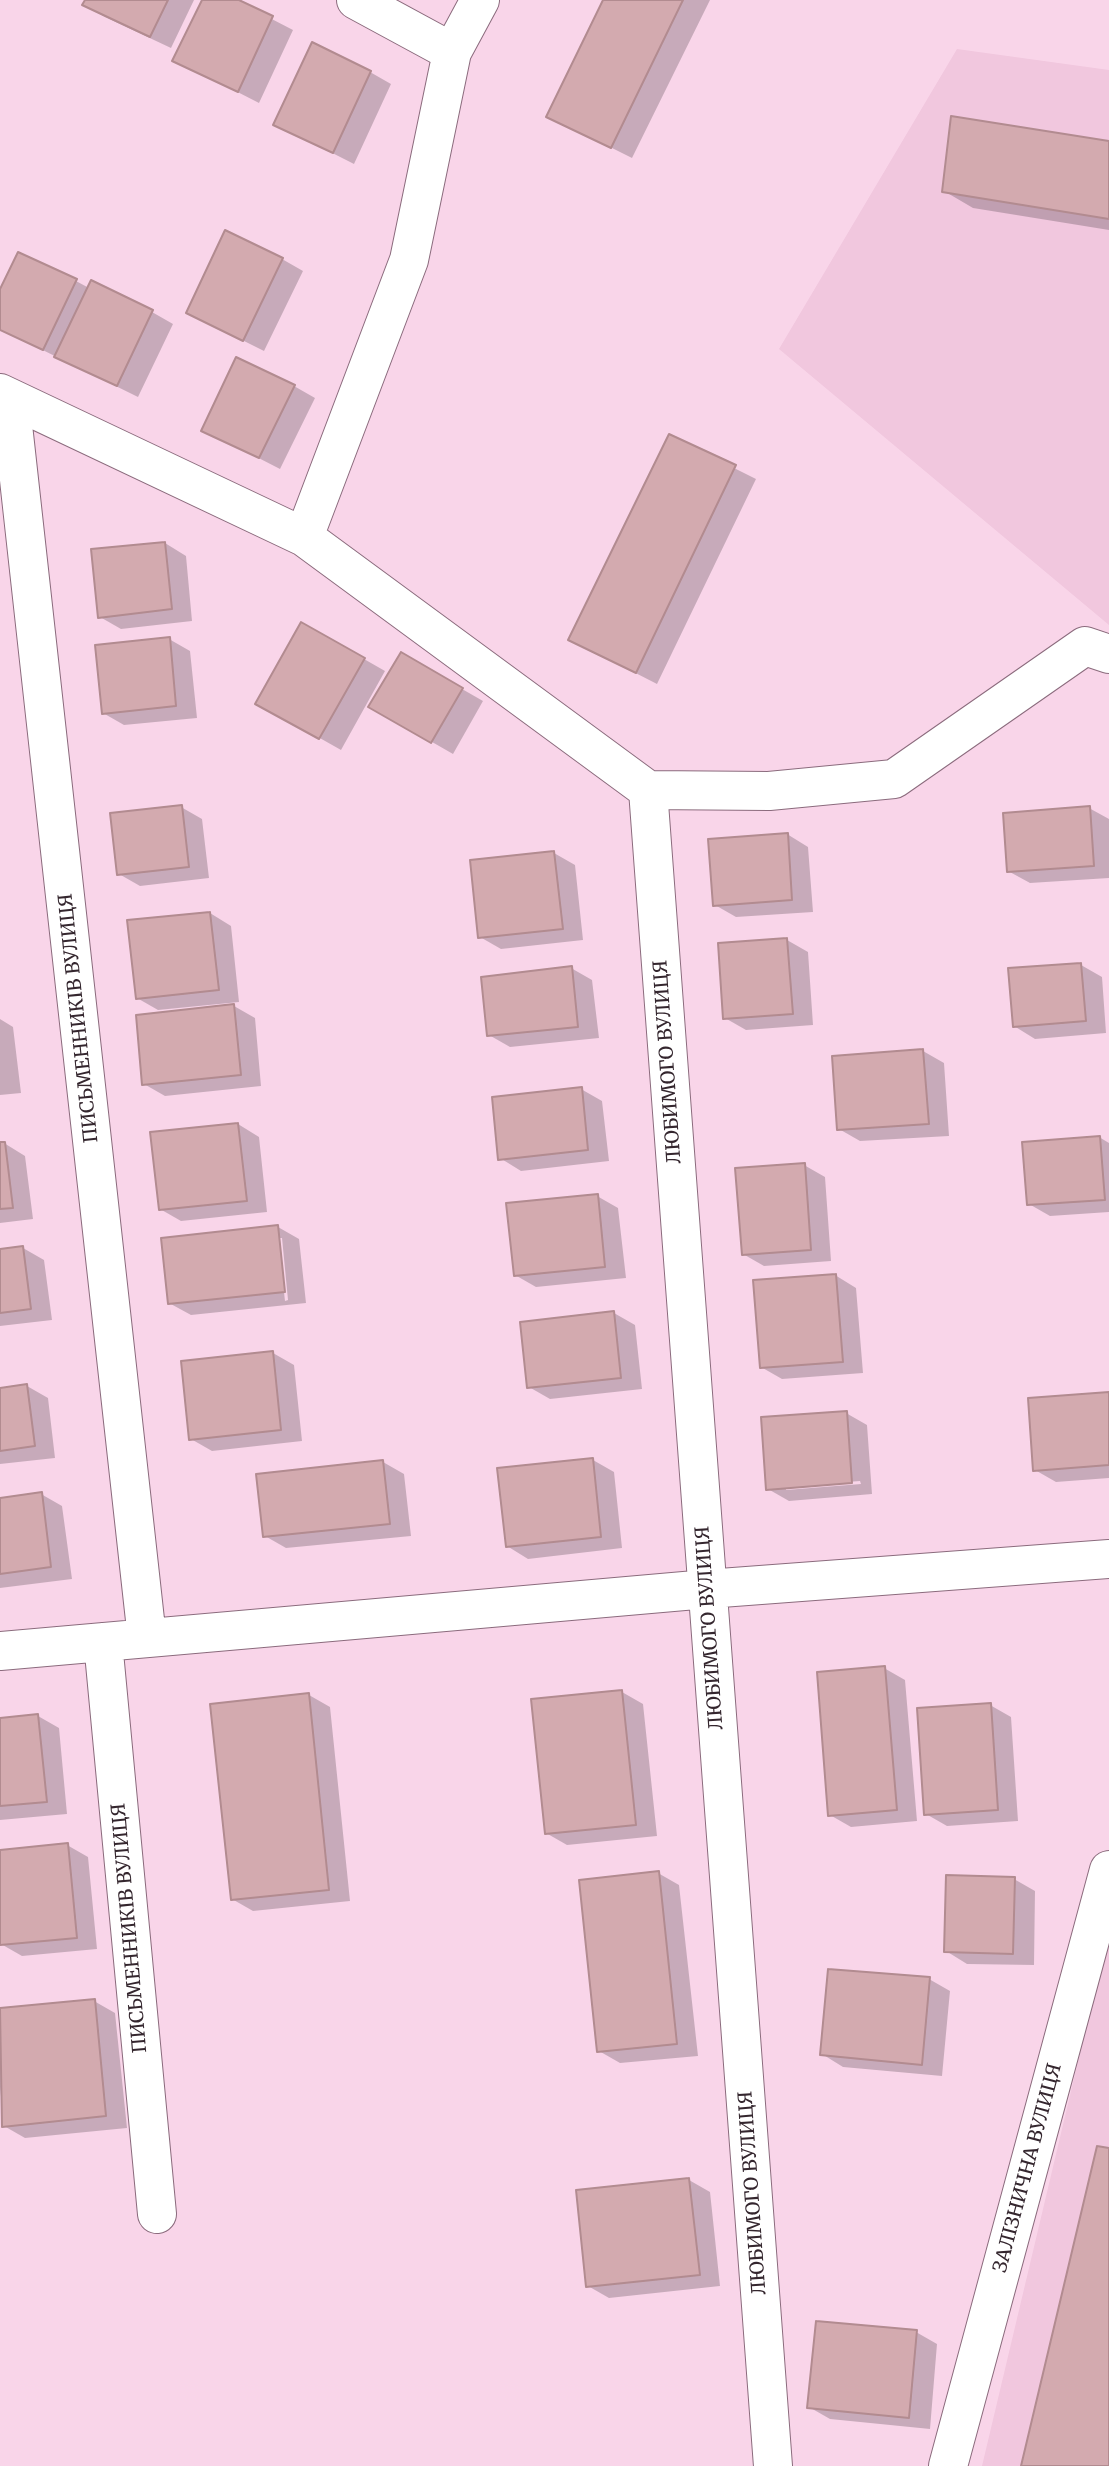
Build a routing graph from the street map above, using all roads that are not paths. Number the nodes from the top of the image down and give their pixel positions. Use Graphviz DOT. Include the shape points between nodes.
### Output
graph roads {
  1 [pos="356,0"];
  2 [pos="480,0"];
  3 [pos="453,52"];
  4 [pos="5,395"];
  5 [pos="304,537"];
  6 [pos="1097,650"];
  7 [pos="648,790"];
  8 [pos="1109,1559"];
  9 [pos="707,1590"];
  10 [pos="147,1638"];
  11 [pos="103,1642"];
  12 [pos="0,1651"];
  13 [pos="1109,1870"];
  14 [pos="157,2214"];
  15 [pos="773,2466"];
  16 [pos="948,2466"];
  1 -- 3 [label="street"];
  2 -- 3 [label="street"];
  3 -- 5 [label="street" via="409,260"];
  4 -- 5 [label="street"];
  4 -- 10 [label="street, ПИСЬМЕННИКІВ ВУЛИЦЯ"];
  5 -- 7 [label="street"];
  6 -- 7 [label="street" via="894,779 769,790"];
  7 -- 9 [label="street, ЛЮБИМОГО ВУЛИЦЯ"];
  8 -- 9 [label="street"];
  9 -- 10 [label="street"];
  9 -- 15 [label="street, ЛЮБИМОГО ВУЛИЦЯ"];
  10 -- 11 [label="street"];
  11 -- 12 [label="street"];
  11 -- 14 [label="street, ПИСЬМЕННИКІВ ВУЛИЦЯ"];
  13 -- 16 [label="street, ЗАЛІЗНИЧНА ВУЛИЦЯ"];
}
